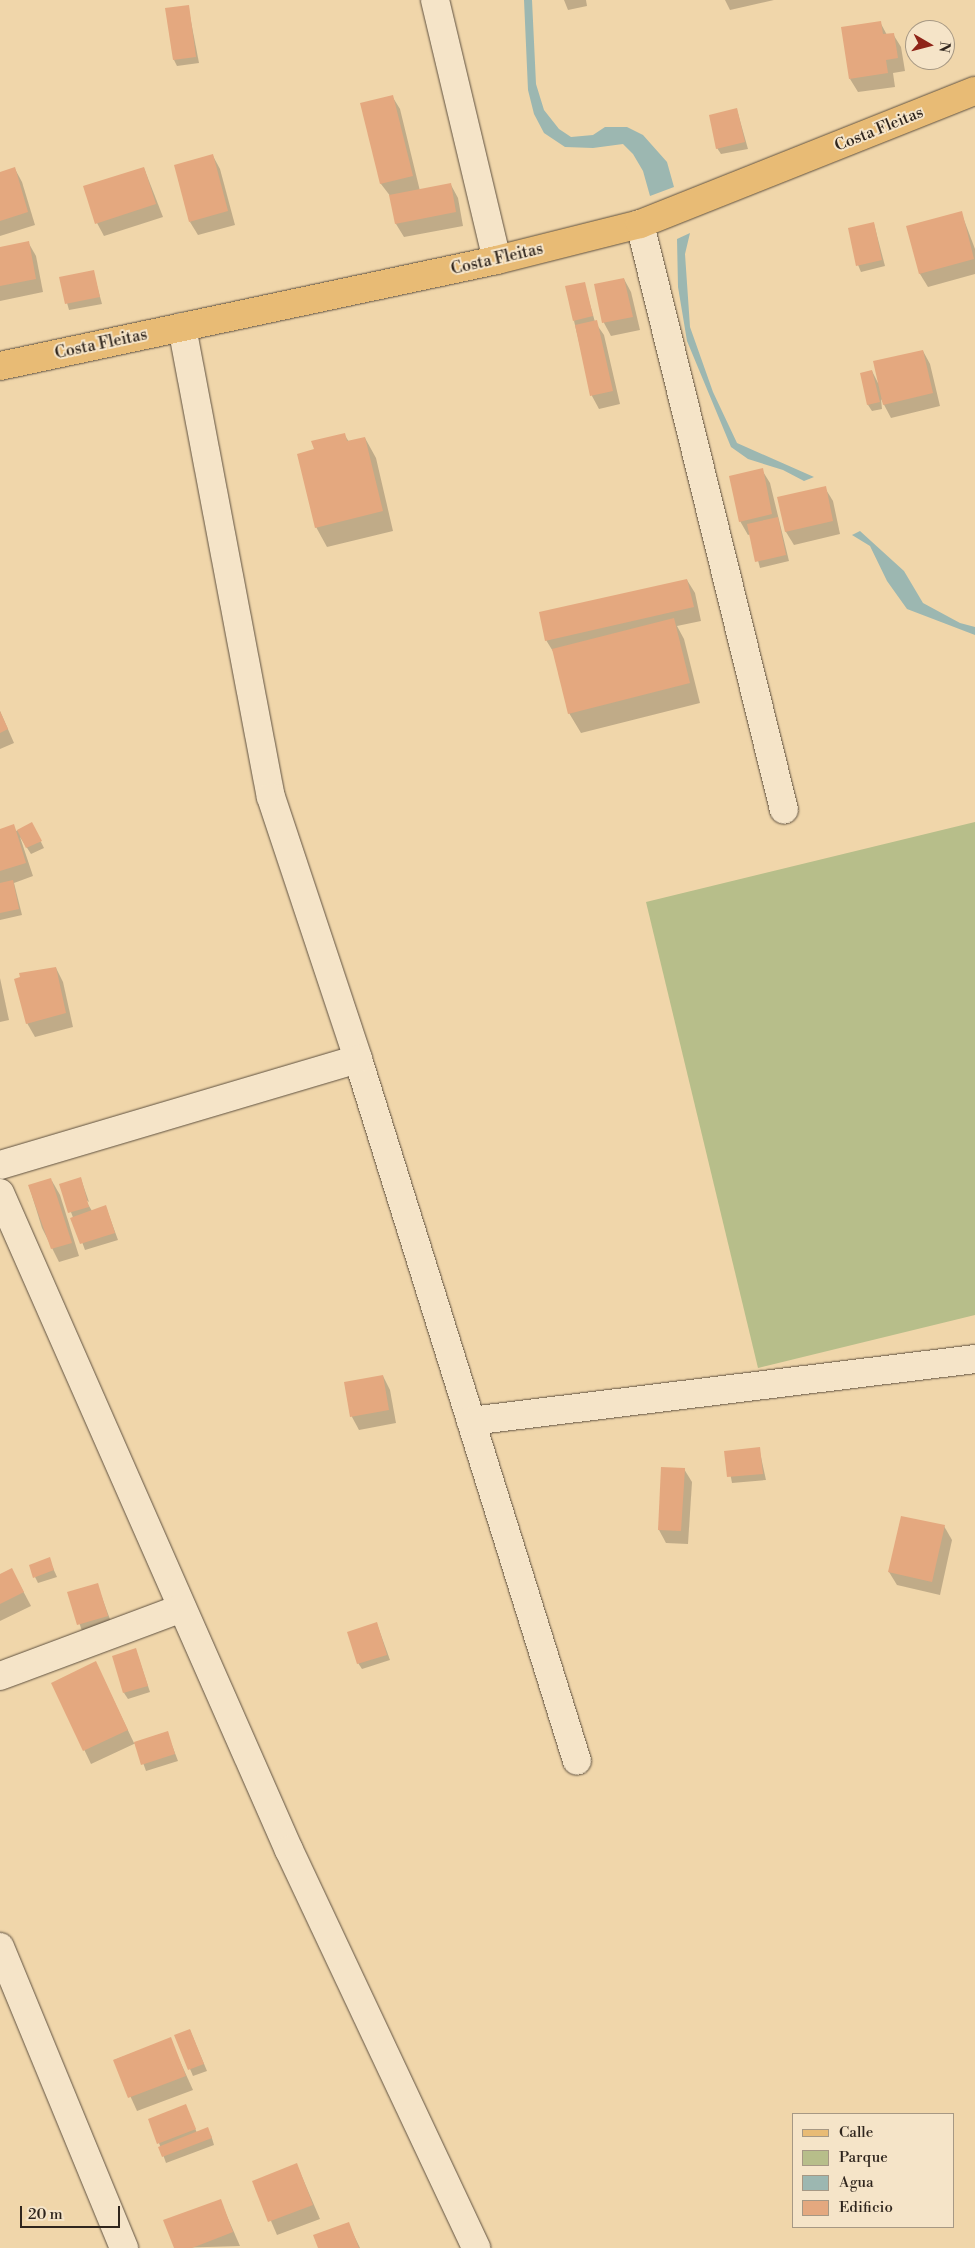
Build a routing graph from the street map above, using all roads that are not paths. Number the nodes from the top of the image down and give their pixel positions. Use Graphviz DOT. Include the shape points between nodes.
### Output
graph roads {
  1 [pos="436,0"];
  2 [pos="975,91"];
  3 [pos="640,224"];
  4 [pos="497,260"];
  5 [pos="182,326"];
  6 [pos="0,366"];
  7 [pos="784,810"];
  8 [pos="358,1058"];
  9 [pos="0,1164"];
  10 [pos="0,1193"];
  11 [pos="975,1359"];
  12 [pos="472,1421"];
  13 [pos="182,1608"];
  14 [pos="0,1676"];
  15 [pos="577,1762"];
  16 [pos="0,1947"];
  17 [pos="124,2248"];
  18 [pos="476,2248"];
  1 -- 4 [label="street"];
  2 -- 3 [label="main road, Costa Fleitas"];
  3 -- 4 [label="main road, Costa Fleitas"];
  3 -- 7 [label="street"];
  4 -- 5 [label="main road, Costa Fleitas"];
  5 -- 6 [label="main road, Costa Fleitas"];
  5 -- 8 [label="street" via="271,797"];
  8 -- 9 [label="street"];
  8 -- 12 [label="street"];
  10 -- 13 [label="street"];
  11 -- 12 [label="street"];
  12 -- 15 [label="street"];
  13 -- 14 [label="street"];
  13 -- 18 [label="street" via="289,1850"];
  16 -- 17 [label="street"];
}
